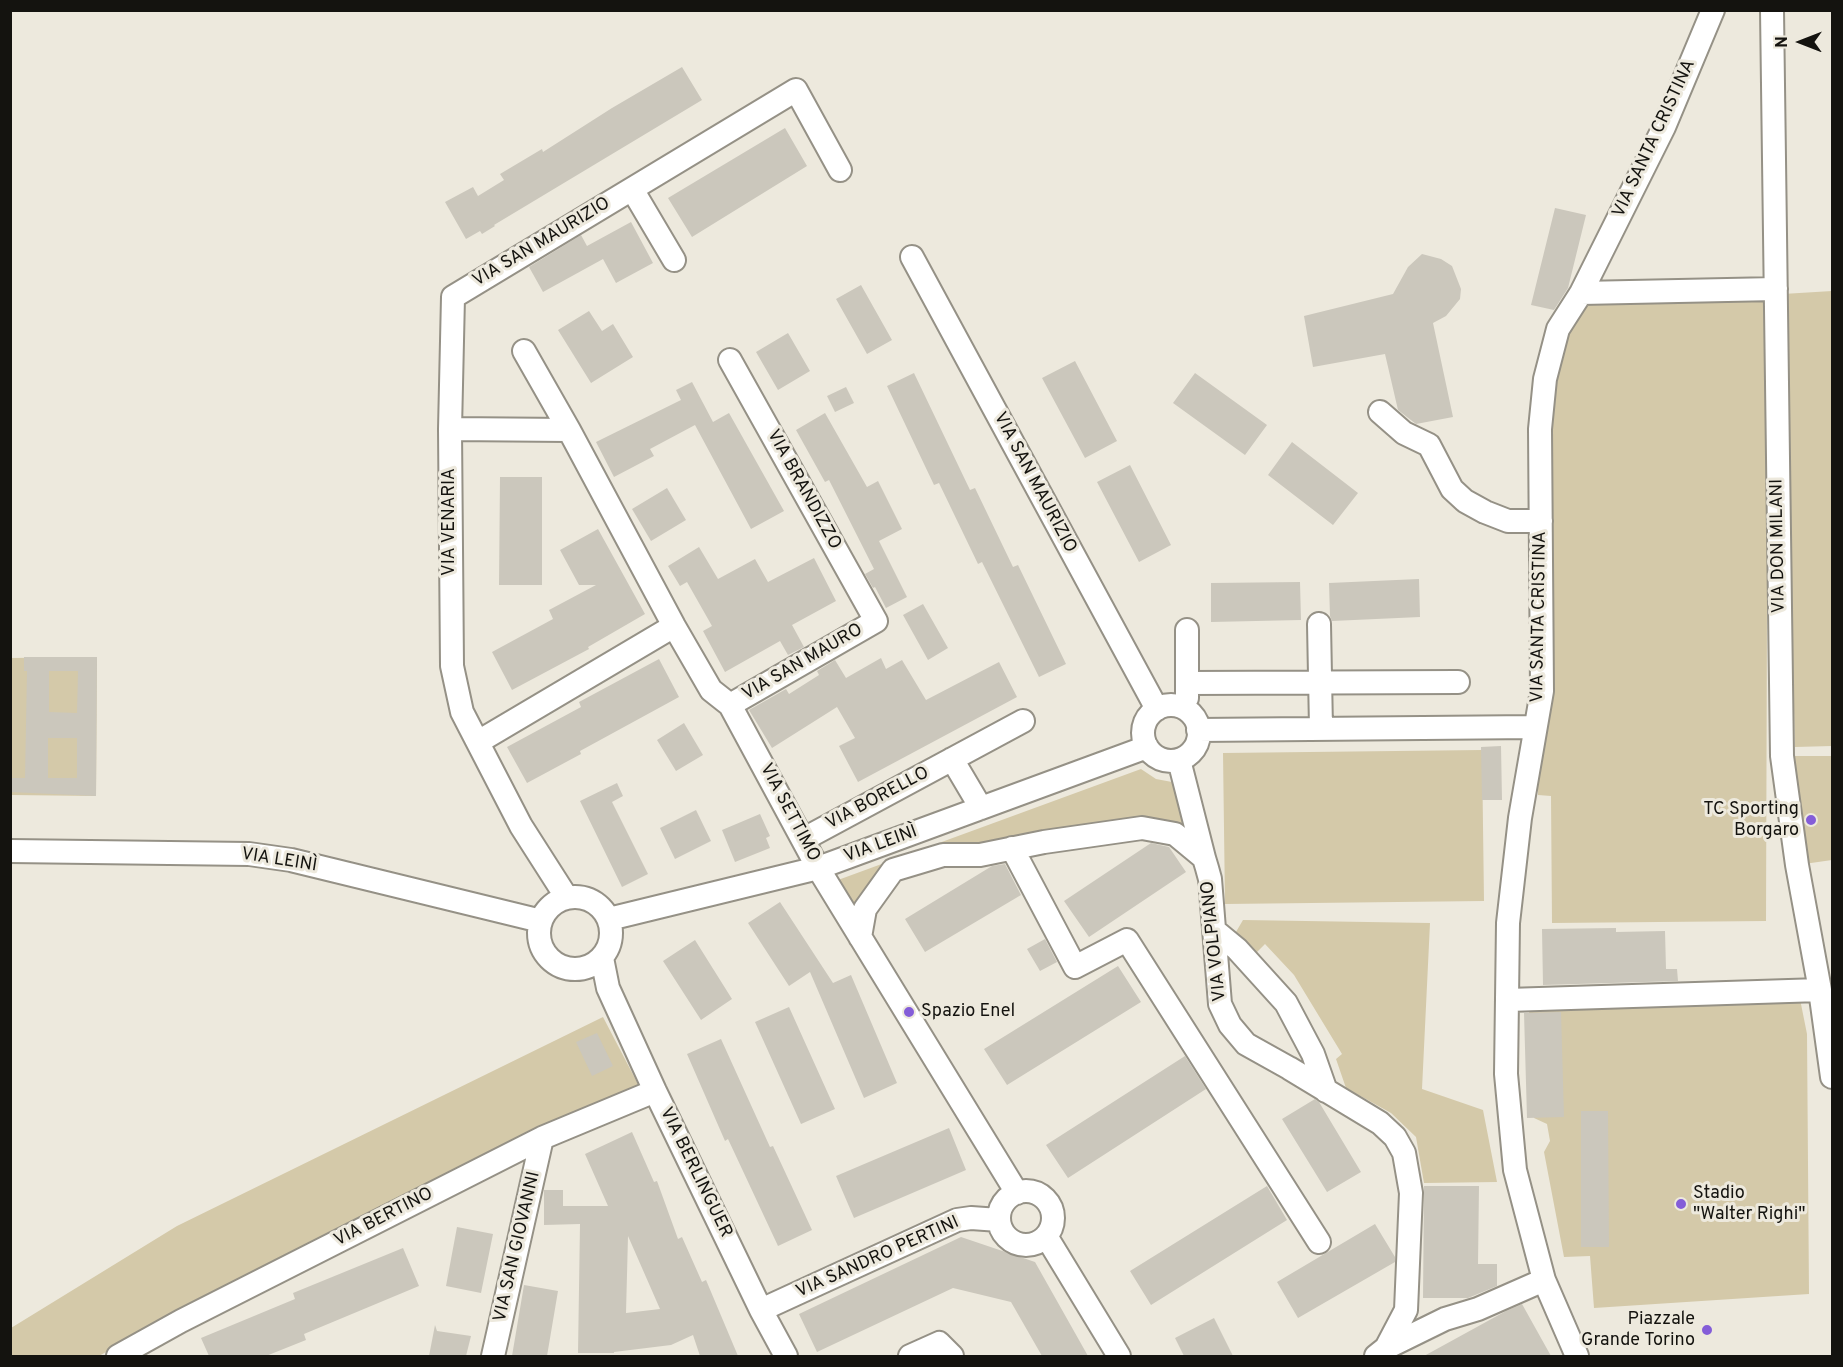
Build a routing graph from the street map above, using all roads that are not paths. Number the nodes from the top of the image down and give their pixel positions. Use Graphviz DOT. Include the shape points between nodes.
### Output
graph roads {
  1 [pos="1713,10"];
  2 [pos="1772,10"];
  3 [pos="840,170"];
  4 [pos="632,189"];
  5 [pos="912,257"];
  6 [pos="674,260"];
  7 [pos="1776,289"];
  8 [pos="1581,293"];
  9 [pos="453,297"];
  10 [pos="524,351"];
  11 [pos="730,360"];
  12 [pos="1380,412"];
  13 [pos="450,429"];
  14 [pos="569,429"];
  15 [pos="1541,521"];
  16 [pos="876,621"];
  17 [pos="1319,624"];
  18 [pos="674,626"];
  19 [pos="1187,630"];
  20 [pos="1320,682"];
  21 [pos="1458,682"];
  22 [pos="1187,683"];
  23 [pos="730,705"];
  24 [pos="1183,708"];
  25 [pos="1156,709"];
  26 [pos="1023,721"];
  27 [pos="1535,727"];
  28 [pos="1321,728"];
  29 [pos="1198,730"];
  30 [pos="477,741"];
  31 [pos="1146,747"];
  32 [pos="952,759"];
  33 [pos="1179,760"];
  34 [pos="981,808"];
  35 [pos="804,839"];
  36 [pos="1012,848"];
  37 [pos="10,851"];
  38 [pos="1204,858"];
  39 [pos="818,868"];
  40 [pos="567,898"];
  41 [pos="609,919"];
  42 [pos="541,921"];
  43 [pos="1214,930"];
  44 [pos="861,937"];
  45 [pos="594,963"];
  46 [pos="1820,990"];
  47 [pos="1508,1000"];
  48 [pos="1833,1077"];
  49 [pos="655,1091"];
  50 [pos="1326,1091"];
  51 [pos="542,1138"];
  52 [pos="1017,1193"];
  53 [pos="999,1220"];
  54 [pos="1046,1236"];
  55 [pos="1319,1242"];
  56 [pos="1544,1280"];
  57 [pos="761,1310"];
  58 [pos="1381,1352"];
  59 [pos="118,1356"];
  60 [pos="493,1356"];
  61 [pos="786,1356"];
  62 [pos="910,1356"];
  63 [pos="952,1356"];
  64 [pos="1119,1356"];
  65 [pos="1577,1356"];
  1 -- 8 [label="street, VIA SANTA CRISTINA" via="1664,127"];
  2 -- 7 [label="street, VIA DON MILANI"];
  3 -- 4 [label="street, VIA SAN MAURIZIO" via="796,90"];
  4 -- 6 [label="street, VIA SAN MAURIZIO"];
  4 -- 9 [label="street, VIA SAN MAURIZIO"];
  5 -- 25 [label="street, VIA SAN MAURIZIO"];
  7 -- 8 [label="street"];
  7 -- 46 [label="street, VIA DON MILANI" via="1782,756"];
  8 -- 15 [label="street, VIA SANTA CRISTINA" via="1558,329 1545,379 1540,429"];
  9 -- 13 [label="street, VIA VENARIA"];
  10 -- 14 [label="street, VIA SETTIMO"];
  11 -- 16 [label="street, VIA BRANDIZZO"];
  12 -- 15 [label="street" via="1404,433 1429,445 1452,489 1466,501 1508,520"];
  13 -- 14 [label="street"];
  13 -- 30 [label="street, VIA VENARIA" via="452,666 462,712"];
  14 -- 18 [label="street, VIA SETTIMO"];
  15 -- 27 [label="street, VIA SANTA CRISTINA" via="1542,691"];
  16 -- 23 [label="street, VIA SAN MAURO"];
  17 -- 20 [label="street"];
  18 -- 23 [label="street, VIA SETTIMO" via="711,690"];
  18 -- 30 [label="street"];
  19 -- 22 [label="street"];
  20 -- 21 [label="street"];
  20 -- 22 [label="street"];
  20 -- 28 [label="street"];
  22 -- 24 [label="street"];
  23 -- 35 [label="street, VIA SETTIMO"];
  24 -- 25 [label="street" via="1165,705"];
  24 -- 29 [label="street" via="1196,721"];
  25 -- 31 [label="street" via="1145,722"];
  26 -- 32 [label="street, VIA BORELLO"];
  27 -- 28 [label="street"];
  27 -- 47 [label="street, VIA SANTA CRISTINA" via="1508,923"];
  28 -- 29 [label="street"];
  29 -- 33 [label="street" via="1194,748"];
  30 -- 40 [label="street, VIA VENARIA" via="521,826"];
  31 -- 33 [label="street" via="1160,759"];
  31 -- 34 [label="street, VIA LEINÌ"];
  32 -- 34 [label="street"];
  32 -- 35 [label="street, VIA BORELLO"];
  33 -- 38 [label="street"];
  34 -- 39 [label="street, VIA LEINÌ"];
  35 -- 39 [label="street, VIA SETTIMO"];
  36 -- 38 [label="street, VIA VOLPIANO" via="1142,828 1175,834"];
  36 -- 44 [label="street, VIA VOLPIANO" via="980,855 944,855 892,870 865,909"];
  36 -- 55 [label="street" via="1075,967 1127,940"];
  37 -- 42 [label="street, VIA LEINÌ" via="249,854 291,860"];
  38 -- 43 [label="street, VIA VOLPIANO" via="1210,879"];
  39 -- 41 [label="street, VIA LEINÌ"];
  39 -- 44 [label="street, VIA SETTIMO"];
  40 -- 41 [label="street" via="596,903"];
  40 -- 42 [label="street" via="546,911"];
  41 -- 45 [label="street" via="611,940"];
  42 -- 45 [label="street" via="540,944 553,963 574,970"];
  43 -- 50 [label="street" via="1237,949 1286,1004 1313,1054"];
  43 -- 50 [label="street, VIA VOLPIANO" via="1220,1004 1230,1024 1246,1044"];
  44 -- 52 [label="street, VIA SETTIMO"];
  45 -- 49 [label="street, VIA BERLINGUER"];
  46 -- 47 [label="street"];
  46 -- 48 [label="street, VIA DON MILANI"];
  47 -- 56 [label="street, VIA SANTA CRISTINA" via="1506,1074 1515,1170"];
  49 -- 51 [label="street, VIA BERTINO"];
  49 -- 57 [label="street, VIA BERLINGUER"];
  50 -- 58 [label="street, VIA VOLPIANO" via="1380,1123 1395,1137 1408,1167 1411,1193 1406,1310"];
  51 -- 59 [label="street, VIA BERTINO"];
  51 -- 60 [label="street, VIA SAN GIOVANNI"];
  52 -- 53 [label="street" via="1003,1204"];
  52 -- 54 [label="street" via="1034,1193 1048,1203 1052,1220"];
  53 -- 54 [label="street" via="1006,1237 1022,1245 1031,1245"];
  53 -- 57 [label="street, VIA SANDRO PERTINI" via="957,1220"];
  54 -- 64 [label="street"];
  56 -- 58 [label="street" via="1445,1319"];
  56 -- 65 [label="street, VIA SANTA CRISTINA"];
  57 -- 61 [label="street, VIA BERLINGUER"];
  62 -- 63 [label="street" via="939,1343"];
}
